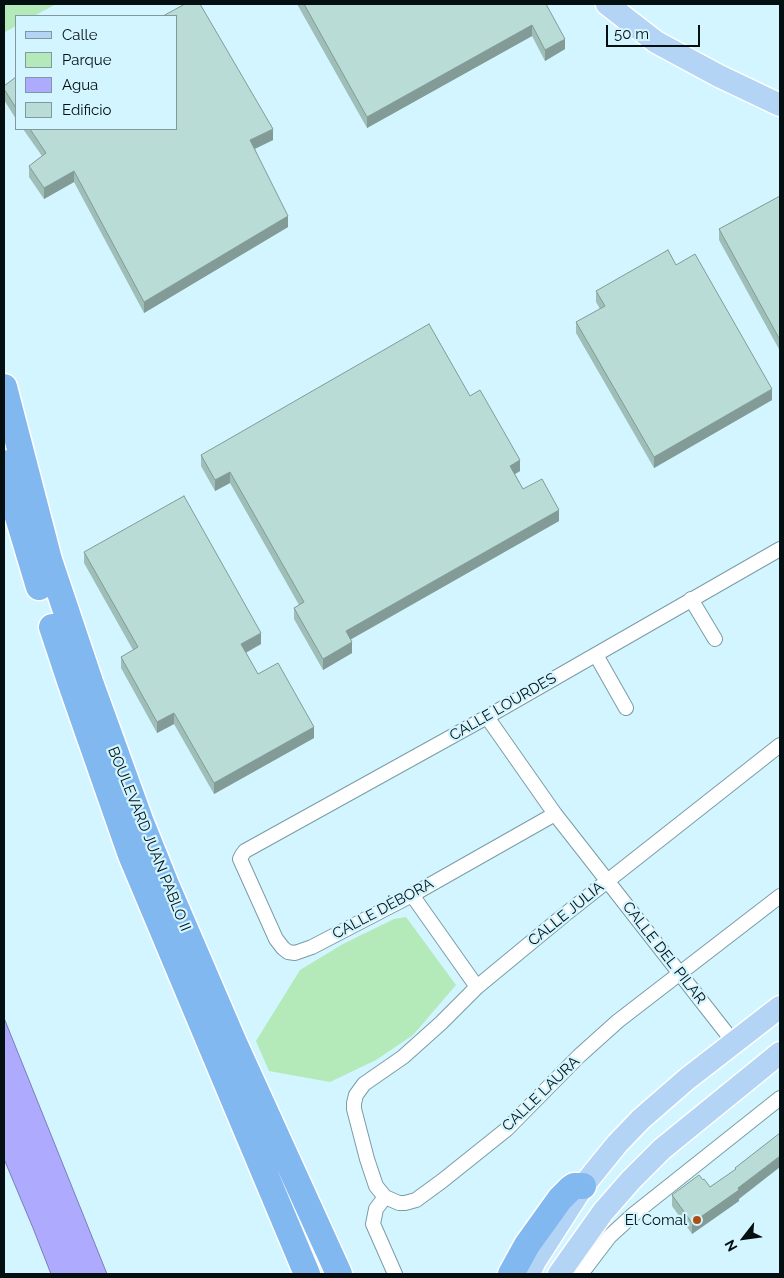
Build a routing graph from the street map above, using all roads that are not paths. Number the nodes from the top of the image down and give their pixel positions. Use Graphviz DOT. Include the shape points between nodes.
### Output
graph roads {
  1 [pos="606,4"];
  2 [pos="780,105"];
  3 [pos="4,387"];
  4 [pos="4,463"];
  5 [pos="780,549"];
  6 [pos="691,599"];
  7 [pos="715,639"];
  8 [pos="596,655"];
  9 [pos="626,708"];
  10 [pos="487,717"];
  11 [pos="780,744"];
  12 [pos="555,814"];
  13 [pos="246,872"];
  14 [pos="608,881"];
  15 [pos="412,894"];
  16 [pos="780,896"];
  17 [pos="680,974"];
  18 [pos="477,987"];
  19 [pos="780,1007"];
  20 [pos="734,1044"];
  21 [pos="780,1053"];
  22 [pos="780,1098"];
  23 [pos="583,1186"];
  24 [pos="385,1197"];
  25 [pos="586,1236"];
  26 [pos="532,1268"];
  27 [pos="307,1274"];
  28 [pos="339,1274"];
  29 [pos="395,1274"];
  30 [pos="511,1274"];
  31 [pos="559,1274"];
  32 [pos="580,1274"];
  1 -- 2 [label="main road" via="656,42"];
  3 -- 28 [label="highway, BOULEVARD JUAN PABLO II" via="56,582 140,820 234,1042"];
  4 -- 27 [label="highway, BOULEVARD JUAN PABLO II" via="32,566 131,855"];
  5 -- 6 [label="street, CALLE LOURDES"];
  6 -- 7 [label="street"];
  6 -- 8 [label="street, CALLE LOURDES"];
  8 -- 9 [label="street"];
  8 -- 10 [label="street, CALLE LOURDES"];
  10 -- 12 [label="street, CALLE DEL PILAR"];
  10 -- 13 [label="street, CALLE LOURDES" via="245,851 240,859"];
  11 -- 14 [label="street, CALLE JULIA"];
  12 -- 14 [label="street, CALLE DEL PILAR"];
  12 -- 15 [label="street, CALLE DÉBORA"];
  13 -- 15 [label="street, CALLE DÉBORA" via="276,939 288,952 295,953 312,948"];
  14 -- 17 [label="street, CALLE DEL PILAR"];
  14 -- 18 [label="street, CALLE JULIA"];
  15 -- 18 [label="street"];
  16 -- 17 [label="street, CALLE LAURA"];
  17 -- 20 [label="street, CALLE DEL PILAR"];
  17 -- 24 [label="street, CALLE LAURA" via="618,1021 506,1129 442,1181 405,1204"];
  18 -- 24 [label="street, CALLE JULIA" via="423,1040 359,1090 354,1109 376,1186"];
  19 -- 20 [label="main road"];
  20 -- 23 [label="main road" via="641,1119 616,1144"];
  21 -- 25 [label="main road" via="662,1148 603,1212"];
  22 -- 32 [label="street" via="634,1214 610,1236"];
  23 -- 26 [label="main road"];
  23 -- 30 [label="highway" via="574,1186 560,1199"];
  24 -- 29 [label="street" via="376,1209 373,1224"];
  25 -- 31 [label="main road"];
  25 -- 32 [label="street"];
}
